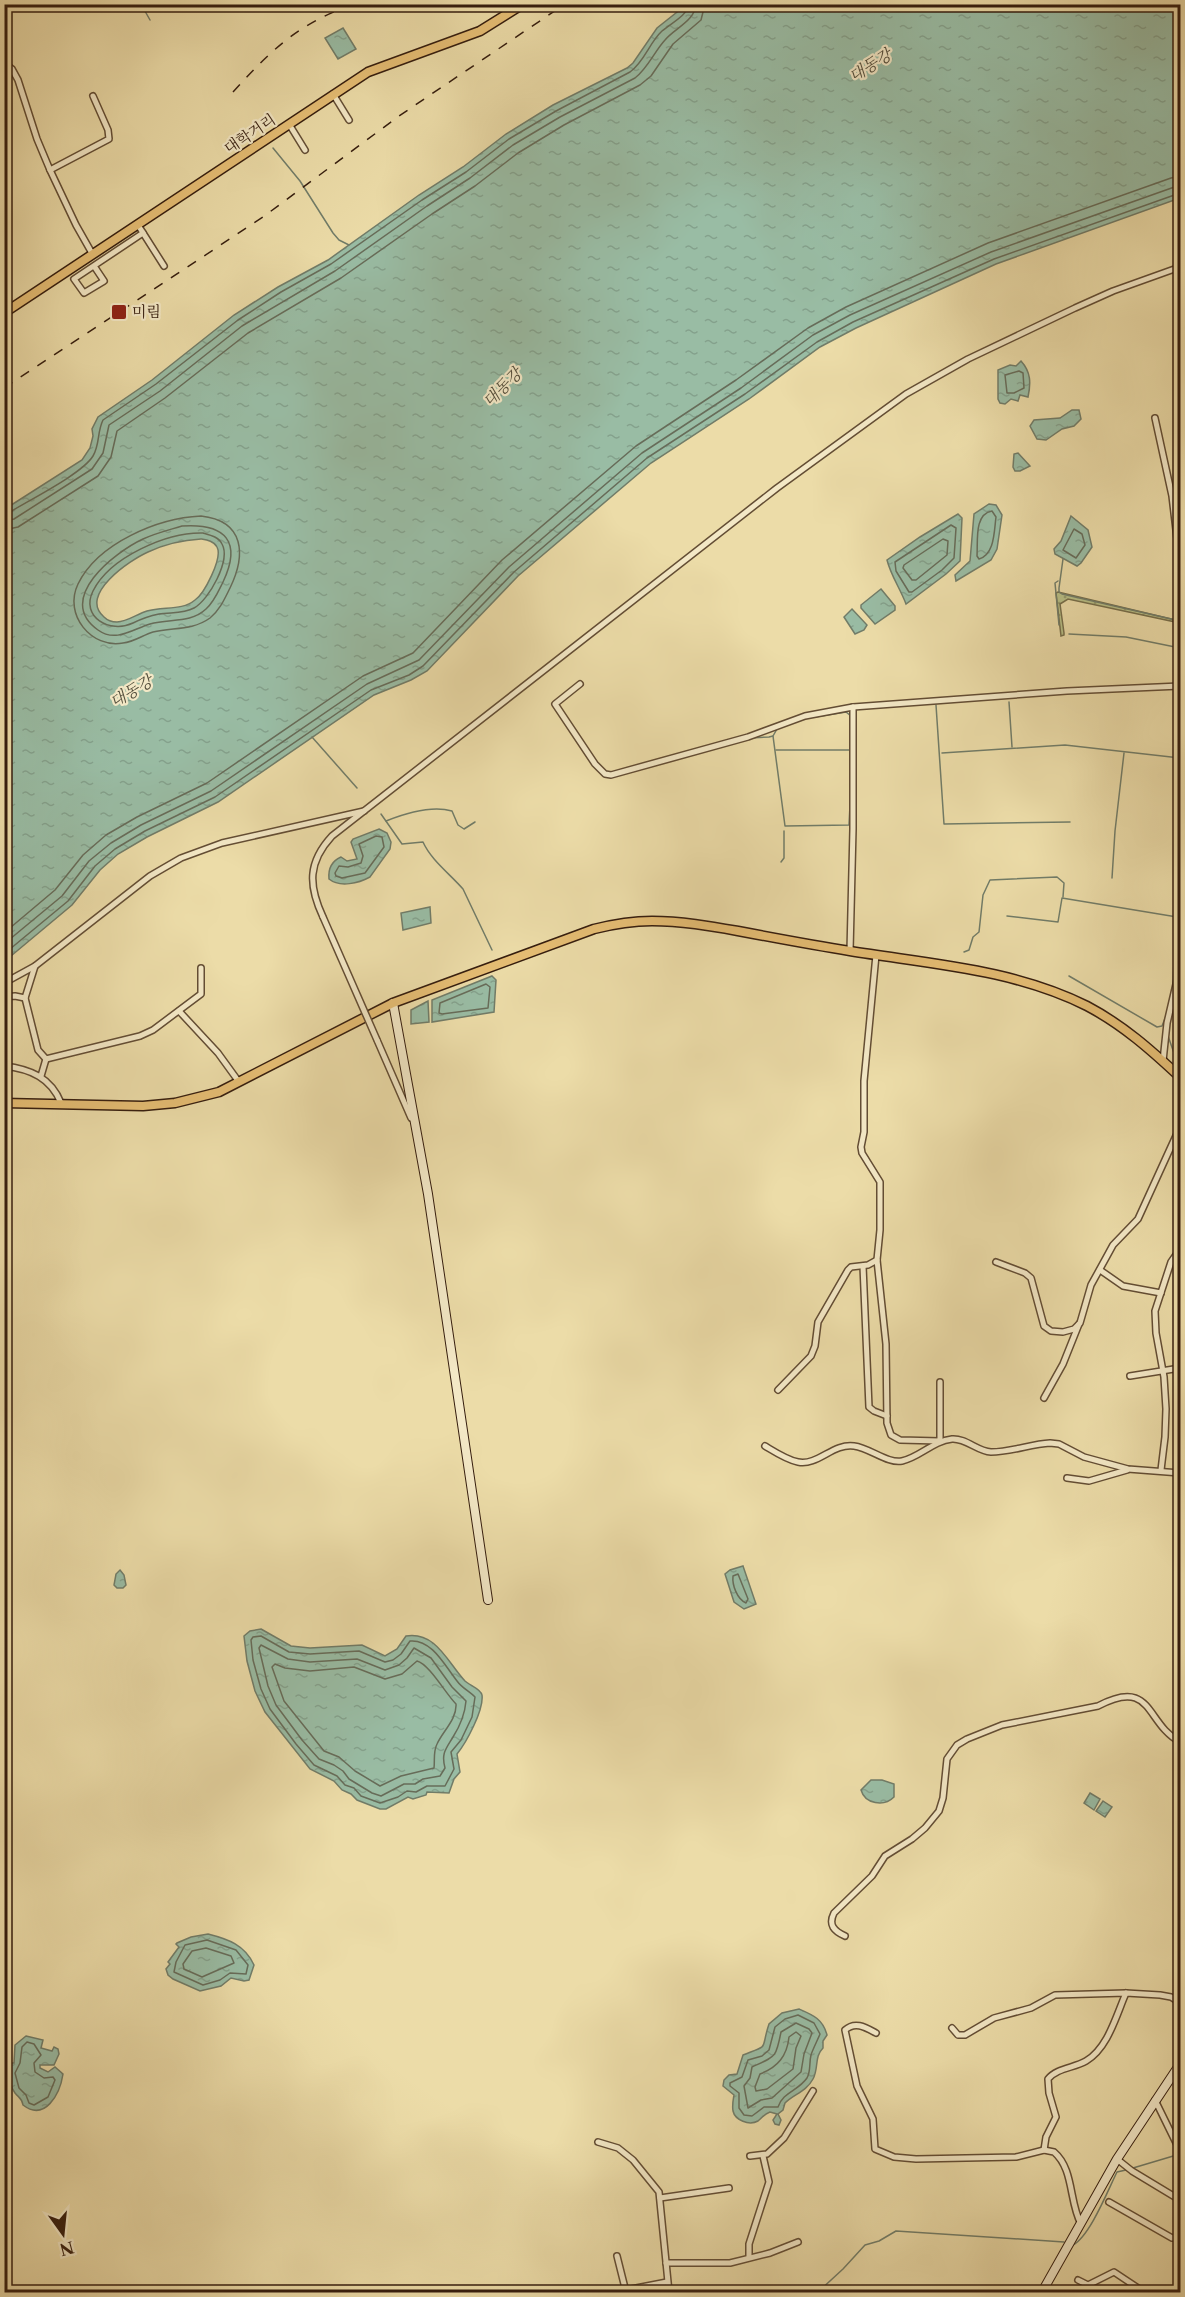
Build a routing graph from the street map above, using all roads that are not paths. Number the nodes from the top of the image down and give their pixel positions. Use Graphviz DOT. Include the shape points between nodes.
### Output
graph roads {
  1 [pos="523,4"];
  2 [pos="4,63"];
  3 [pos="333,94"];
  4 [pos="93,96"];
  5 [pos="349,120"];
  6 [pos="289,124"];
  7 [pos="305,150"];
  8 [pos="50,170"];
  9 [pos="138,225"];
  10 [pos="143,233"];
  11 [pos="93,255"];
  12 [pos="94,266"];
  13 [pos="164,266"];
  14 [pos="1180,267"];
  15 [pos="4,313"];
  16 [pos="1155,418"];
  17 [pos="1180,564"];
  18 [pos="580,684"];
  19 [pos="1180,686"];
  20 [pos="853,707"];
  21 [pos="365,810"];
  22 [pos="1180,924"];
  23 [pos="850,951"];
  24 [pos="876,955"];
  25 [pos="35,966"];
  26 [pos="201,968"];
  27 [pos="4,983"];
  28 [pos="4,997"];
  29 [pos="25,998"];
  30 [pos="393,1003"];
  31 [pos="179,1011"];
  32 [pos="46,1059"];
  33 [pos="1163,1060"];
  34 [pos="4,1066"];
  35 [pos="41,1076"];
  36 [pos="1180,1077"];
  37 [pos="240,1083"];
  38 [pos="4,1103"];
  39 [pos="61,1104"];
  40 [pos="415,1125"];
  41 [pos="1180,1127"];
  42 [pos="1180,1249"];
  43 [pos="877,1260"];
  44 [pos="996,1262"];
  45 [pos="863,1266"];
  46 [pos="1100,1270"];
  47 [pos="1161,1293"];
  48 [pos="1080,1323"];
  49 [pos="1180,1368"];
  50 [pos="1162,1370"];
  51 [pos="1131,1376"];
  52 [pos="940,1382"];
  53 [pos="778,1390"];
  54 [pos="1044,1398"];
  55 [pos="887,1416"];
  56 [pos="940,1441"];
  57 [pos="765,1446"];
  58 [pos="1128,1469"];
  59 [pos="1161,1470"];
  60 [pos="1180,1473"];
  61 [pos="1066,1478"];
  62 [pos="488,1600"];
  63 [pos="1180,1742"];
  64 [pos="845,1936"];
  65 [pos="1126,1993"];
  66 [pos="1180,2003"];
  67 [pos="952,2028"];
  68 [pos="876,2032"];
  69 [pos="848,2050"];
  70 [pos="840,2052"];
  71 [pos="1180,2064"];
  72 [pos="813,2091"];
  73 [pos="1155,2100"];
  74 [pos="598,2142"];
  75 [pos="1044,2150"];
  76 [pos="1180,2151"];
  77 [pos="750,2156"];
  78 [pos="763,2156"];
  79 [pos="1117,2159"];
  80 [pos="729,2188"];
  81 [pos="660,2198"];
  82 [pos="1180,2200"];
  83 [pos="1109,2202"];
  84 [pos="1081,2224"];
  85 [pos="1180,2237"];
  86 [pos="798,2242"];
  87 [pos="617,2256"];
  88 [pos="749,2256"];
  89 [pos="666,2263"];
  90 [pos="1078,2280"];
  91 [pos="667,2282"];
  92 [pos="626,2291"];
  93 [pos="669,2292"];
  94 [pos="1042,2292"];
  95 [pos="1144,2292"];
  1 -- 3 [label="main road, 대학거리" via="480,31 368,72"];
  2 -- 8 [label="street" via="18,80"];
  3 -- 5 [label="street"];
  3 -- 6 [label="main road, 대학거리"];
  4 -- 8 [label="street" via="109,139"];
  6 -- 7 [label="street"];
  6 -- 9 [label="main road, 대학거리"];
  8 -- 11 [label="street"];
  9 -- 10 [label="street"];
  9 -- 11 [label="main road, 대학거리"];
  10 -- 12 [label="street"];
  10 -- 13 [label="street"];
  11 -- 15 [label="main road, 대학거리"];
  12 -- 12 [label="street" via="74,279 84,293 104,281"];
  14 -- 21 [label="street" via="1075,308 915,388 777,488"];
  16 -- 17 [label="street" via="1172,496"];
  18 -- 20 [label="street" via="555,704 595,764 611,775 748,737 805,716"];
  19 -- 20 [label="street"];
  20 -- 23 [label="street"];
  21 -- 25 [label="street" via="222,843 181,858 150,876"];
  21 -- 40 [label="street, bridge" via="332,836 317,855 312,878 314,891"];
  22 -- 33 [label="street" via="1177,980"];
  23 -- 24 [label="main road"];
  23 -- 30 [label="main road" via="694,924 623,922 564,939"];
  24 -- 33 [label="main road" via="999,974 1036,985 1095,1011"];
  24 -- 43 [label="street" via="861,1147 880,1182"];
  25 -- 27 [label="street"];
  25 -- 29 [label="street"];
  26 -- 31 [label="street" via="201,994"];
  28 -- 29 [label="street"];
  29 -- 32 [label="street" via="38,1050"];
  30 -- 37 [label="main road"];
  30 -- 40 [label="street"];
  31 -- 32 [label="street" via="140,1036"];
  31 -- 37 [label="street"];
  32 -- 35 [label="street"];
  33 -- 36 [label="main road"];
  34 -- 35 [label="street"];
  35 -- 39 [label="street"];
  37 -- 39 [label="main road" via="175,1103"];
  38 -- 39 [label="main road"];
  40 -- 62 [label="street"];
  41 -- 46 [label="street" via="1138,1220 1113,1245"];
  42 -- 47 [label="street" via="1171,1262"];
  43 -- 45 [label="street"];
  43 -- 55 [label="street" via="886,1344"];
  44 -- 48 [label="street" via="1031,1278 1044,1326 1063,1332"];
  45 -- 53 [label="street" via="848,1270 818,1322 811,1356"];
  45 -- 55 [label="street" via="869,1407"];
  46 -- 47 [label="street" via="1123,1286"];
  46 -- 48 [label="street" via="1087,1294"];
  47 -- 50 [label="street" via="1155,1322"];
  48 -- 54 [label="street"];
  49 -- 50 [label="street"];
  50 -- 51 [label="street"];
  50 -- 59 [label="street" via="1166,1418"];
  52 -- 56 [label="street"];
  55 -- 56 [label="street" via="888,1431 900,1440"];
  56 -- 57 [label="street" via="915,1456 895,1462 866,1448 850,1446 810,1462 798,1462"];
  56 -- 58 [label="street" via="957,1439 990,1452 1059,1444 1084,1457"];
  58 -- 59 [label="street"];
  58 -- 61 [label="street" via="1089,1481"];
  59 -- 60 [label="street"];
  63 -- 64 [label="street" via="1164,1731 1146,1703 1127,1697 1002,1725 967,1739 947,1759 939,1811 912,1839 885,1856 872,1876 834,1913 831,1926"];
  65 -- 66 [label="street" via="1171,1997"];
  65 -- 67 [label="street" via="1055,1995 1024,2011 994,2018 965,2035 958,2035"];
  65 -- 75 [label="street" via="1099,2050 1088,2060 1048,2079 1056,2117"];
  68 -- 69 [label="street" via="862,2025 848,2027"];
  69 -- 70 [label="street"];
  69 -- 75 [label="street" via="857,2086 873,2119 875,2149 894,2157 916,2159 1016,2157"];
  71 -- 73 [label="street"];
  72 -- 78 [label="street" via="784,2138"];
  73 -- 76 [label="street"];
  73 -- 79 [label="street"];
  74 -- 81 [label="street" via="618,2148 633,2160 652,2181"];
  75 -- 84 [label="street" via="1054,2152 1064,2162 1075,2214"];
  77 -- 78 [label="street"];
  78 -- 88 [label="street" via="769,2182 749,2244"];
  79 -- 82 [label="street"];
  79 -- 84 [label="street"];
  80 -- 81 [label="street"];
  81 -- 89 [label="street"];
  83 -- 85 [label="street" via="1172,2238"];
  84 -- 94 [label="street"];
  86 -- 88 [label="street"];
  87 -- 92 [label="street"];
  88 -- 89 [label="street" via="721,2264"];
  89 -- 91 [label="street"];
  90 -- 95 [label="street" via="1088,2285 1114,2272"];
  91 -- 92 [label="street"];
  91 -- 93 [label="street"];
}
